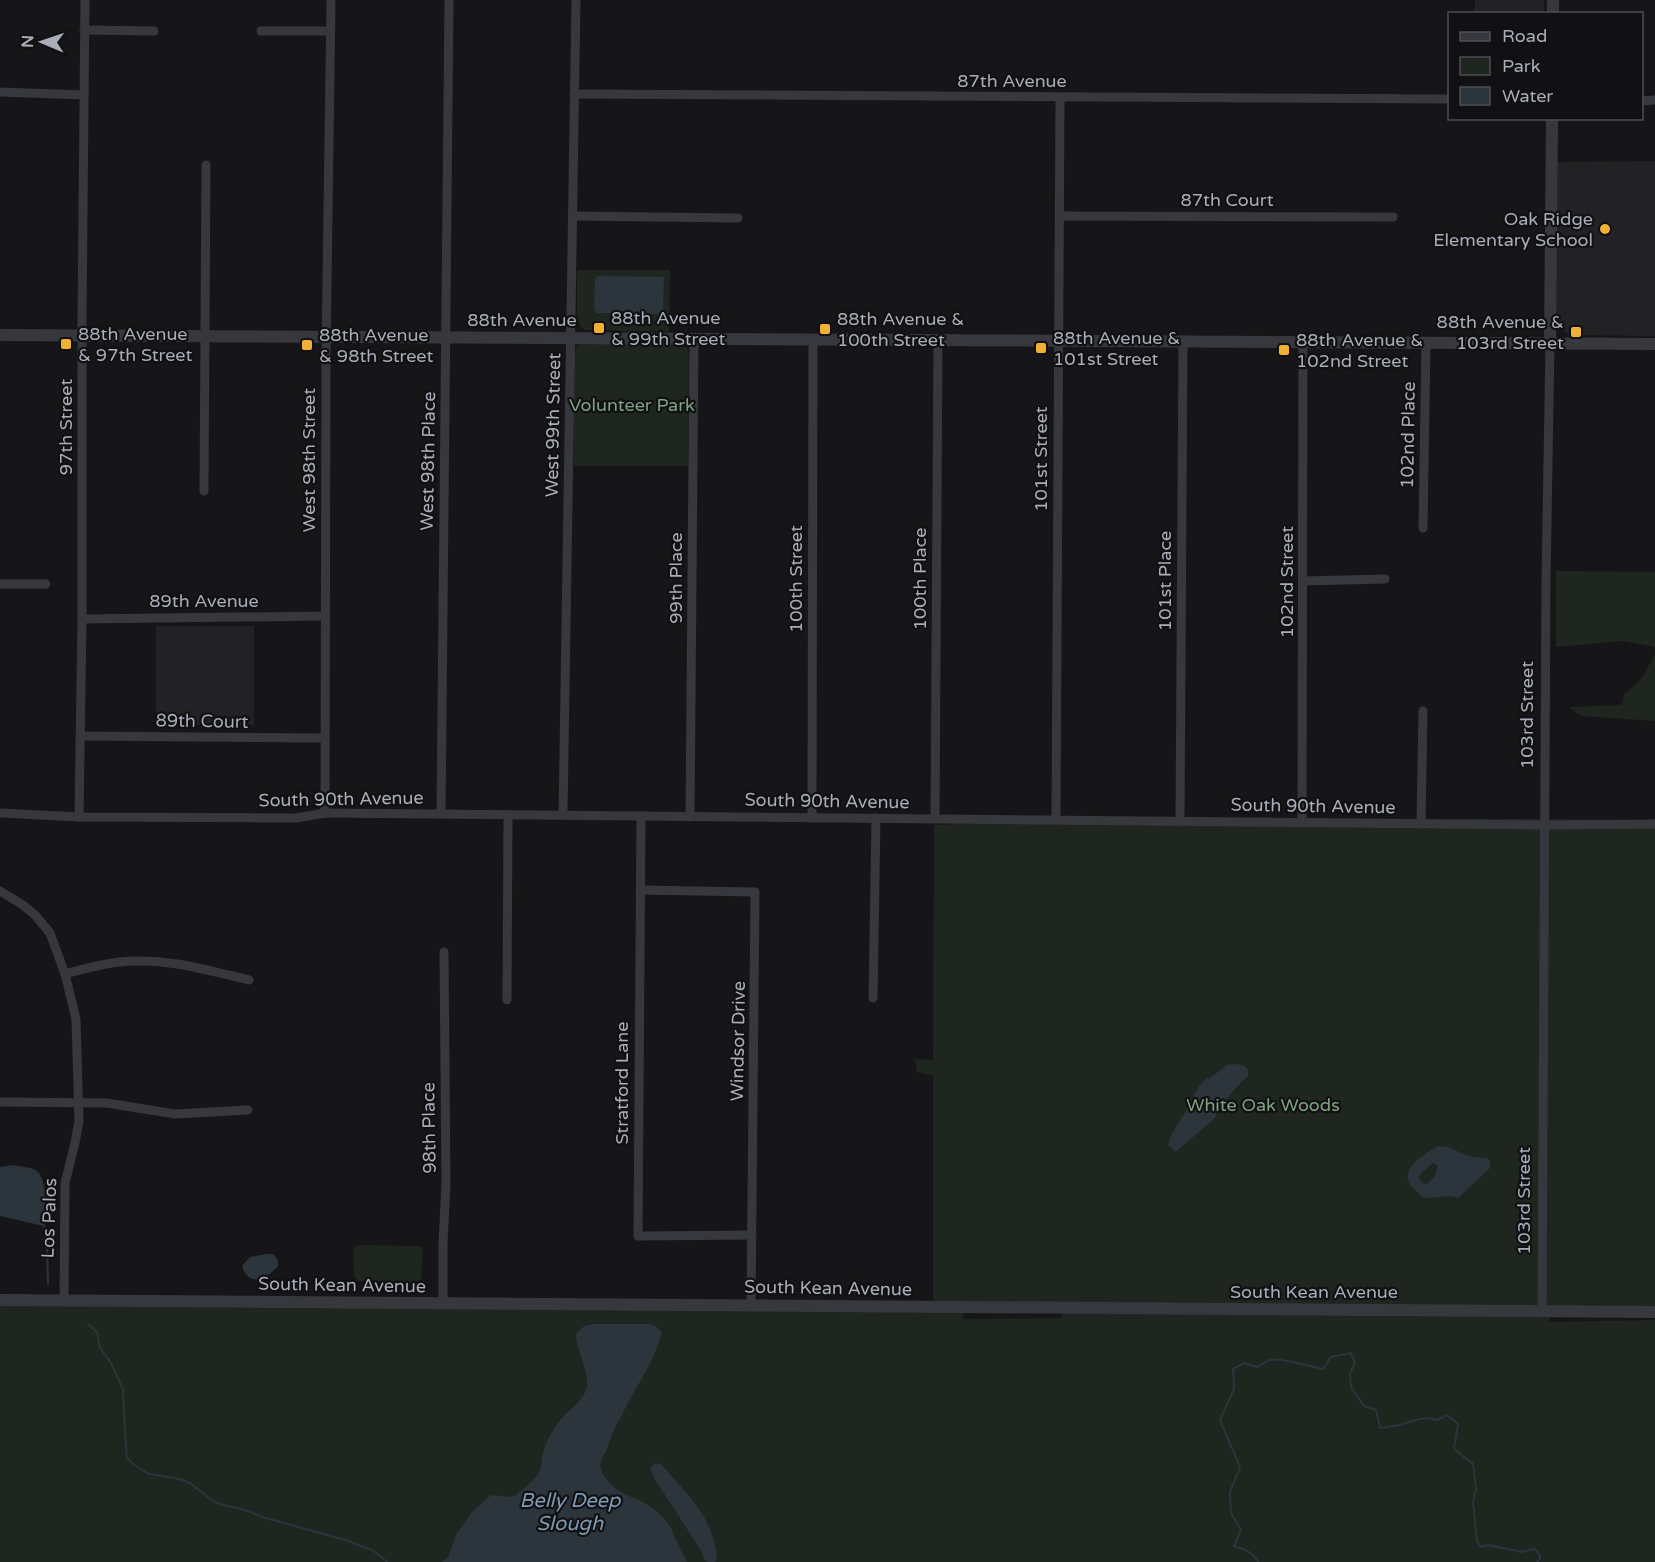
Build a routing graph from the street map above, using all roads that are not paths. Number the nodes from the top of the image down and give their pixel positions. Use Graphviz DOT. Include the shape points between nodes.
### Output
graph roads {
  1 [pos="85,0"];
  2 [pos="331,0"];
  3 [pos="449,0"];
  4 [pos="576,0"];
  5 [pos="84,30"];
  6 [pos="154,31"];
  7 [pos="261,31"];
  8 [pos="330,32"];
  9 [pos="0,92"];
  10 [pos="84,94"];
  11 [pos="574,94"];
  12 [pos="1060,98"];
  13 [pos="1448,99"];
  14 [pos="1552,120"];
  15 [pos="206,165"];
  16 [pos="572,216"];
  17 [pos="1060,216"];
  18 [pos="1393,217"];
  19 [pos="738,218"];
  20 [pos="0,335"];
  21 [pos="83,335"];
  22 [pos="204,336"];
  23 [pos="326,337"];
  24 [pos="446,337"];
  25 [pos="571,338"];
  26 [pos="694,339"];
  27 [pos="813,339"];
  28 [pos="938,340"];
  29 [pos="1058,341"];
  30 [pos="1183,342"];
  31 [pos="1303,342"];
  32 [pos="1426,343"];
  33 [pos="1550,344"];
  34 [pos="1655,344"];
  35 [pos="204,491"];
  36 [pos="1423,528"];
  37 [pos="1384,579"];
  38 [pos="1303,580"];
  39 [pos="0,584"];
  40 [pos="46,585"];
  41 [pos="326,616"];
  42 [pos="82,619"];
  43 [pos="1423,711"];
  44 [pos="80,736"];
  45 [pos="324,738"];
  46 [pos="0,813"];
  47 [pos="325,813"];
  48 [pos="441,814"];
  49 [pos="508,815"];
  50 [pos="563,815"];
  51 [pos="641,816"];
  52 [pos="79,817"];
  53 [pos="690,817"];
  54 [pos="812,818"];
  55 [pos="876,818"];
  56 [pos="935,819"];
  57 [pos="1056,820"];
  58 [pos="1180,821"];
  59 [pos="1302,823"];
  60 [pos="1421,824"];
  61 [pos="1655,824"];
  62 [pos="1545,825"];
  63 [pos="640,890"];
  64 [pos="0,891"];
  65 [pos="444,952"];
  66 [pos="65,974"];
  67 [pos="249,980"];
  68 [pos="873,998"];
  69 [pos="507,1000"];
  70 [pos="0,1102"];
  71 [pos="78,1102"];
  72 [pos="248,1110"];
  73 [pos="752,1235"];
  74 [pos="0,1300"];
  75 [pos="64,1300"];
  76 [pos="443,1304"];
  77 [pos="751,1305"];
  78 [pos="1542,1312"];
  79 [pos="1655,1312"];
  1 -- 5 [label="street, 97th Street"];
  2 -- 8 [label="street, West 98th Street"];
  3 -- 24 [label="street, West 98th Place"];
  4 -- 11 [label="street, West 99th Street"];
  5 -- 6 [label="street"];
  5 -- 10 [label="street, 97th Street"];
  7 -- 8 [label="street"];
  8 -- 23 [label="street, West 98th Street"];
  9 -- 10 [label="street"];
  10 -- 21 [label="street, 97th Street"];
  11 -- 12 [label="street, 87th Avenue"];
  11 -- 16 [label="street, West 99th Street"];
  12 -- 13 [label="street, 87th Avenue"];
  12 -- 17 [label="street, 101st Street"];
  14 -- 33 [label="street, 103rd Street"];
  15 -- 22 [label="street"];
  16 -- 19 [label="street"];
  16 -- 25 [label="street, West 99th Street"];
  17 -- 18 [label="street, 87th Court"];
  17 -- 29 [label="street, 101st Street"];
  20 -- 21 [label="street, 88th Avenue"];
  21 -- 22 [label="street, 88th Avenue"];
  21 -- 42 [label="street, 97th Street"];
  22 -- 23 [label="street, 88th Avenue"];
  22 -- 35 [label="street"];
  23 -- 24 [label="street, 88th Avenue"];
  23 -- 41 [label="street, West 98th Street"];
  24 -- 25 [label="street, 88th Avenue"];
  24 -- 48 [label="street, West 98th Place"];
  25 -- 26 [label="street, 88th Avenue"];
  25 -- 50 [label="street, West 99th Street"];
  26 -- 27 [label="street, 88th Avenue"];
  26 -- 53 [label="street, 99th Place"];
  27 -- 28 [label="street, 88th Avenue"];
  27 -- 54 [label="street, 100th Street"];
  28 -- 29 [label="street, 88th Avenue"];
  28 -- 56 [label="street, 100th Place"];
  29 -- 30 [label="street, 88th Avenue"];
  29 -- 57 [label="street, 101st Street"];
  30 -- 31 [label="street, 88th Avenue"];
  30 -- 58 [label="street, 101st Place"];
  31 -- 32 [label="street, 88th Avenue"];
  31 -- 38 [label="street, 102nd Street"];
  32 -- 33 [label="street, 88th Avenue"];
  32 -- 36 [label="street, 102nd Place"];
  33 -- 34 [label="street, 88th Avenue"];
  33 -- 62 [label="street, 103rd Street"];
  37 -- 38 [label="street"];
  38 -- 59 [label="street, 102nd Street"];
  39 -- 40 [label="street"];
  41 -- 42 [label="street, 89th Avenue"];
  41 -- 45 [label="street, West 98th Street"];
  42 -- 44 [label="street, 97th Street"];
  43 -- 60 [label="street"];
  44 -- 45 [label="street, 89th Court"];
  44 -- 52 [label="street, 97th Street"];
  45 -- 47 [label="street, West 98th Street"];
  46 -- 52 [label="street, South 90th Avenue"];
  47 -- 48 [label="street, South 90th Avenue"];
  47 -- 52 [label="street, South 90th Avenue" via="296,818"];
  48 -- 49 [label="street, South 90th Avenue"];
  49 -- 50 [label="street, South 90th Avenue"];
  49 -- 69 [label="street"];
  50 -- 51 [label="street, South 90th Avenue"];
  51 -- 53 [label="street, South 90th Avenue"];
  51 -- 63 [label="street, Stratford Lane"];
  53 -- 54 [label="street, South 90th Avenue"];
  54 -- 55 [label="street, South 90th Avenue"];
  55 -- 56 [label="street, South 90th Avenue"];
  55 -- 68 [label="street"];
  56 -- 57 [label="street, South 90th Avenue"];
  57 -- 58 [label="street, South 90th Avenue"];
  58 -- 59 [label="street, South 90th Avenue"];
  59 -- 60 [label="street, South 90th Avenue"];
  60 -- 62 [label="street, South 90th Avenue"];
  61 -- 62 [label="street, South 90th Avenue"];
  62 -- 78 [label="street, 103rd Street"];
  63 -- 73 [label="street, Windsor Drive" via="755,892"];
  63 -- 73 [label="street, Stratford Lane" via="638,1236"];
  64 -- 66 [label="street, Los Palos" via="23,904 43,923"];
  65 -- 76 [label="street, 98th Place"];
  66 -- 67 [label="street" via="108,963 140,961 177,963"];
  66 -- 71 [label="street, Los Palos" via="76,1019"];
  70 -- 71 [label="street"];
  71 -- 72 [label="street" via="119,1104 175,1114"];
  71 -- 75 [label="street, Los Palos" via="78,1131 65,1183"];
  73 -- 77 [label="street, Windsor Drive"];
  74 -- 75 [label="street, South Kean Avenue"];
  75 -- 76 [label="street, South Kean Avenue"];
  76 -- 77 [label="street, South Kean Avenue"];
  77 -- 78 [label="street, South Kean Avenue"];
  78 -- 79 [label="street, South Kean Avenue"];
}
